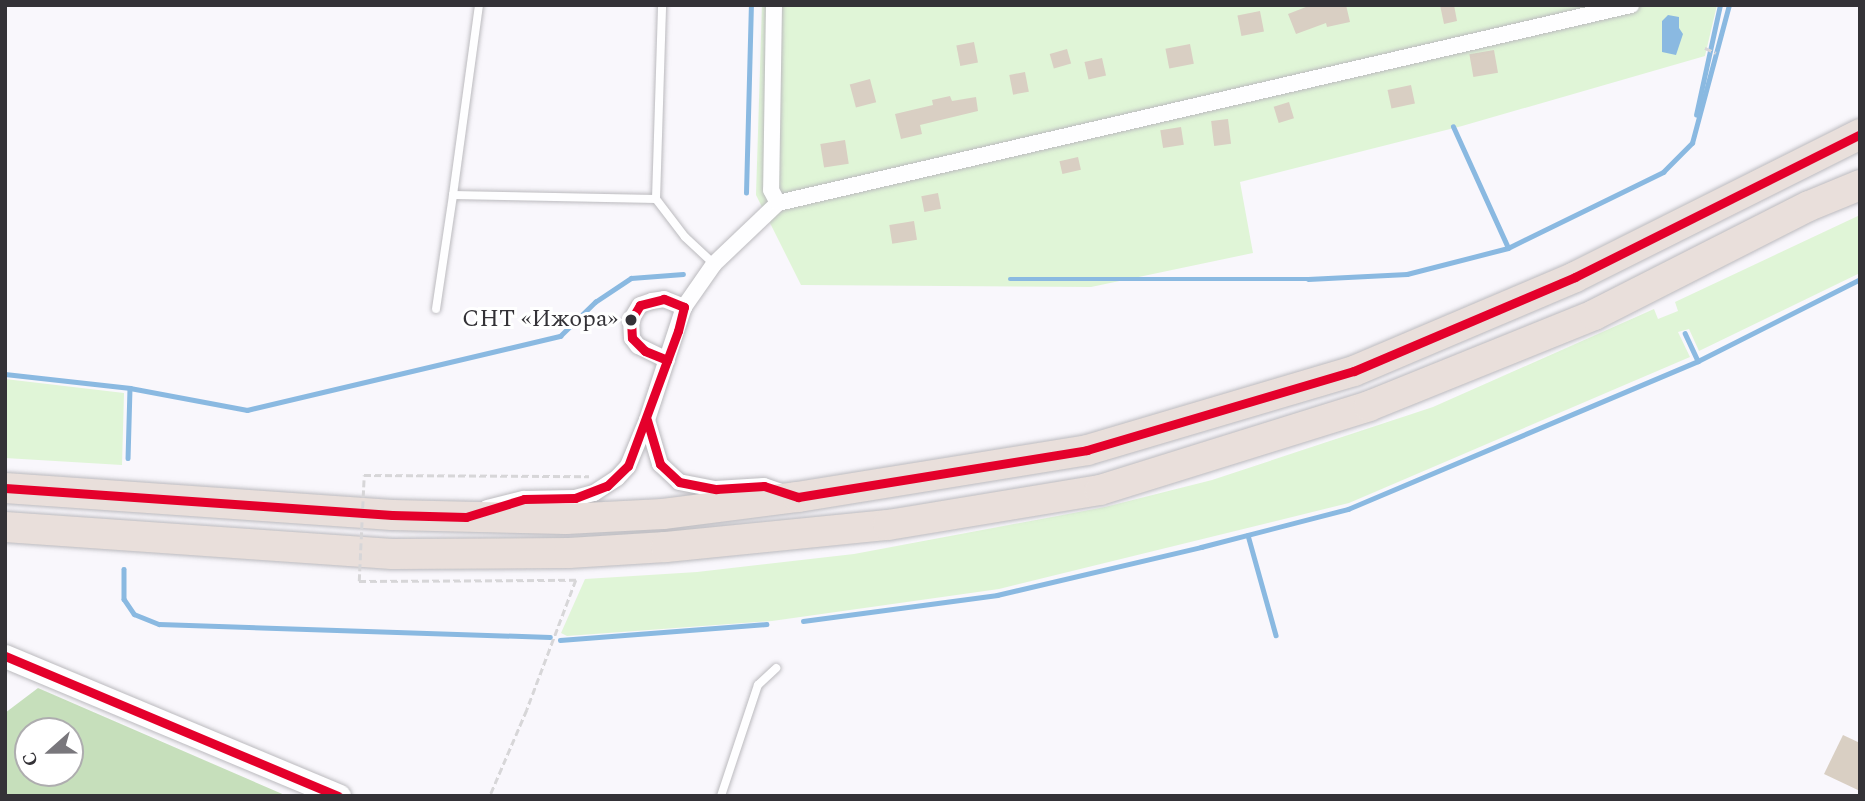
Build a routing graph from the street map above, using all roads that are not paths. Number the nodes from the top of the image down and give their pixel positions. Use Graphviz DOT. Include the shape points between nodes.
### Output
graph roads {
  1 [pos="479,5"];
  2 [pos="662,5"];
  3 [pos="774,5"];
  4 [pos="1631,5"];
  5 [pos="1860,134"];
  6 [pos="1860,185"];
  7 [pos="453,195"];
  8 [pos="656,199"];
  9 [pos="778,202"];
  10 [pos="714,264"];
  11 [pos="684,307"];
  12 [pos="436,309"];
  13 [pos="667,360"];
  14 [pos="648,420"];
  15 [pos="5,488"];
  16 [pos="798,497"];
  17 [pos="466,517"];
  18 [pos="5,527"];
  19 [pos="5,656"];
  20 [pos="776,668"];
  21 [pos="339,796"];
  22 [pos="721,796"];
  1 -- 7 [label="lane"];
  2 -- 8 [label="lane"];
  3 -- 9 [label="street" via="771,190"];
  4 -- 9 [label="street"];
  5 -- 16 [label="highway" via="1575,277 1354,371 1087,450"];
  6 -- 18 [label="highway" via="1809,206 1594,315 1394,396 1100,490 888,525 569,552 392,554"];
  7 -- 8 [label="lane"];
  7 -- 12 [label="lane"];
  8 -- 10 [label="lane" via="685,237"];
  9 -- 10 [label="street"];
  10 -- 11 [label="street"];
  11 -- 13 [label="street"];
  11 -- 13 [label="street" via="664,299 652,301 640,305 631,320 632,338 638,346"];
  13 -- 14 [label="street"];
  14 -- 16 [label="street" via="660,464 679,482 716,489 764,486"];
  14 -- 17 [label="street" via="628,466 594,493 524,499"];
  15 -- 17 [label="highway"];
  16 -- 17 [label="highway" via="663,514 566,519"];
  19 -- 21 [label="street"];
  20 -- 22 [label="lane" via="766,674 755,692"];
}
